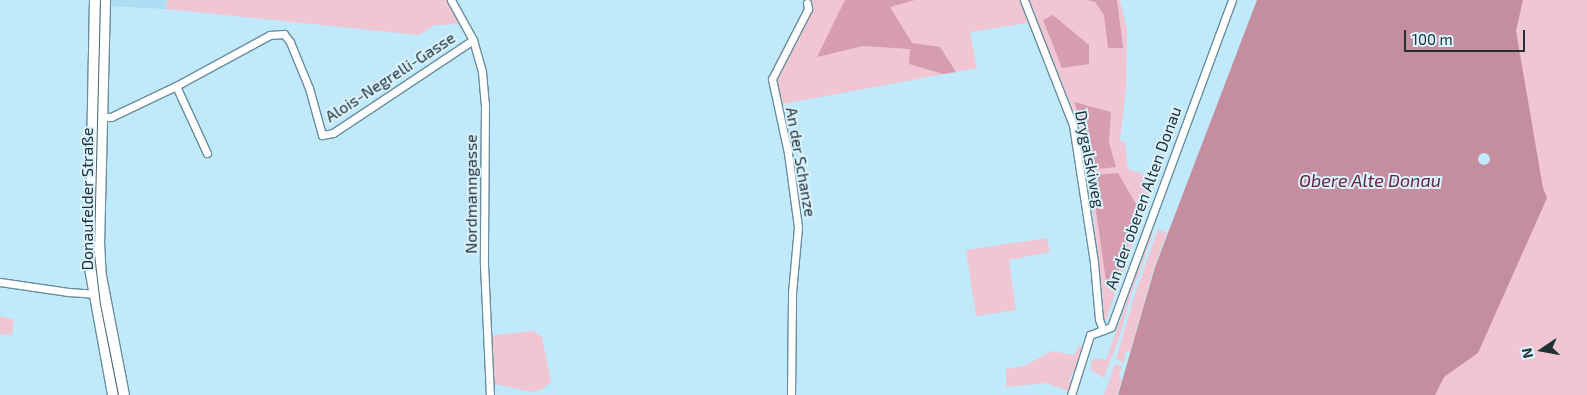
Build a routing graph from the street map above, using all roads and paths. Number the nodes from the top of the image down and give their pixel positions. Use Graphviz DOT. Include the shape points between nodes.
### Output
graph roads {
  1 [pos="95,0"];
  2 [pos="105,0"];
  3 [pos="451,0"];
  4 [pos="1024,0"];
  5 [pos="1232,0"];
  6 [pos="807,3"];
  7 [pos="473,40"];
  8 [pos="176,86"];
  9 [pos="98,117"];
  10 [pos="206,153"];
  11 [pos="0,282"];
  12 [pos="98,294"];
  13 [pos="1103,330"];
  14 [pos="113,395"];
  15 [pos="124,395"];
  16 [pos="490,395"];
  17 [pos="791,395"];
  18 [pos="1071,395"];
  1 -- 9 [label="main road, Donaufelder Straße"];
  2 -- 9 [label="main road, Donaufelder Straße"];
  3 -- 7 [label="street, Nordmanngasse"];
  4 -- 13 [label="street, Drygalskiweg" via="1072,125"];
  5 -- 13 [label="street, An der oberen Alten Donau" via="1111,327"];
  6 -- 17 [label="street, An der Schanze" via="808,9 772,79 788,153 798,227 792,293"];
  7 -- 8 [label="street, Alois-Negrelli-Gasse" via="333,133 322,136 309,88 284,34 270,35"];
  7 -- 16 [label="street, Nordmanngasse" via="480,56 484,88 484,245"];
  8 -- 9 [label="street" via="112,117"];
  8 -- 10 [label="street"];
  9 -- 12 [label="main road, Donaufelder Straße" via="90,268"];
  11 -- 12 [label="street"];
  12 -- 14 [label="main road, Donaufelder Straße"];
  12 -- 15 [label="main road, Donaufelder Straße"];
  13 -- 18 [label="street, An der oberen Alten Donau" via="1090,335"];
}
